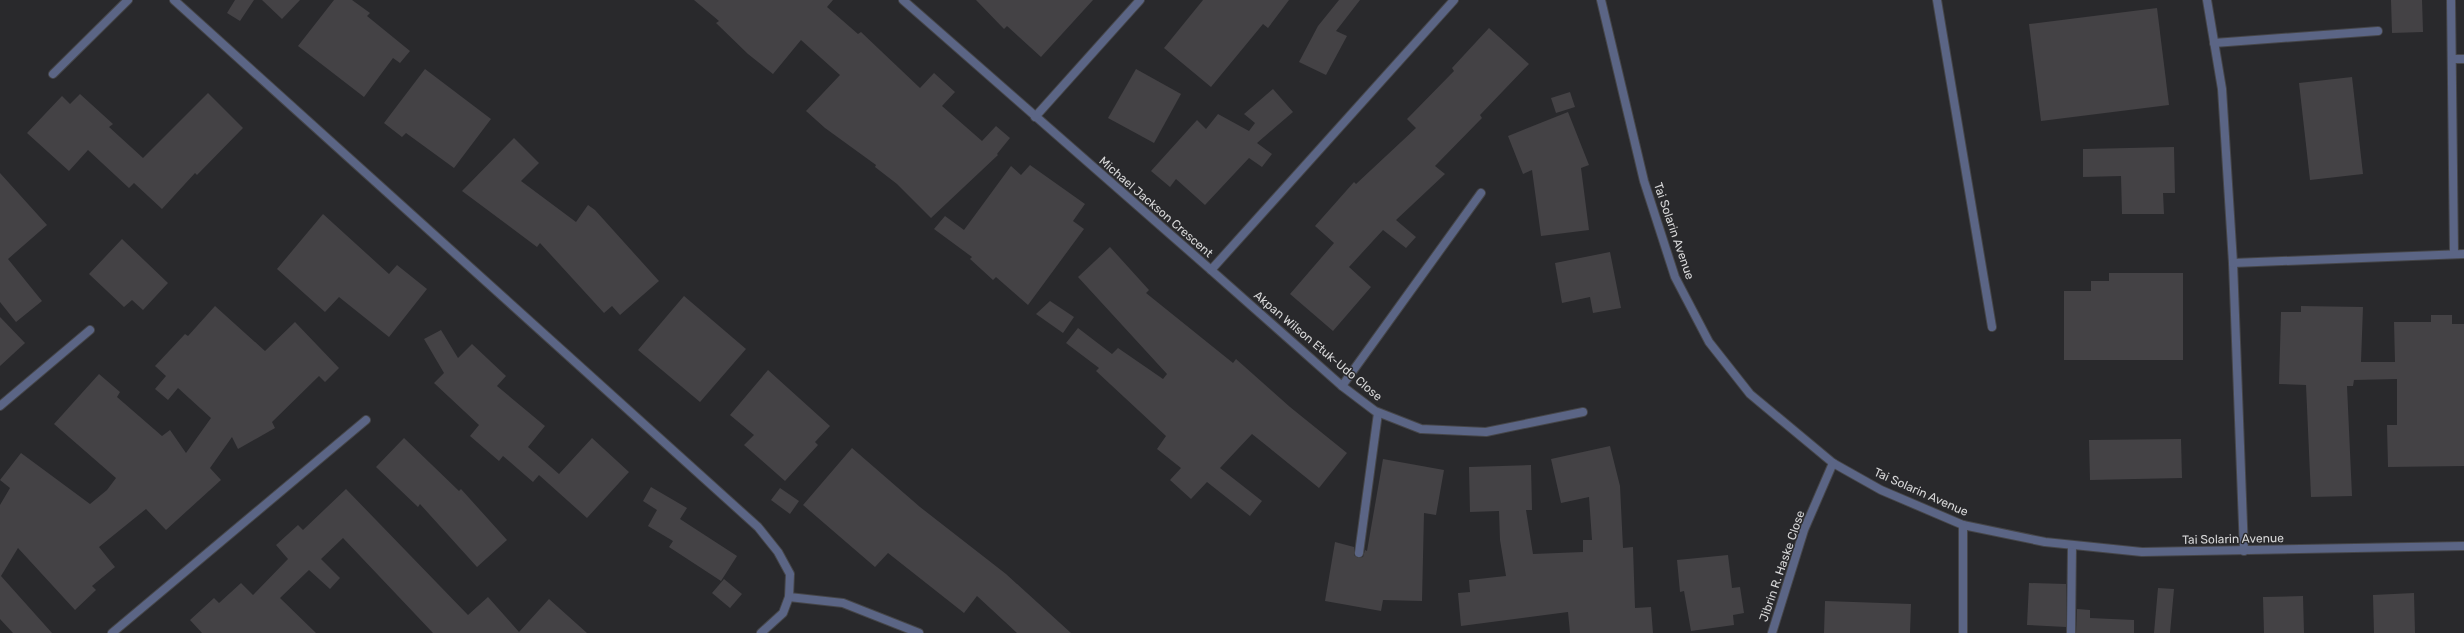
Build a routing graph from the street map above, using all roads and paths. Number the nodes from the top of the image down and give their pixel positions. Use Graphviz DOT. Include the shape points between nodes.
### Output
graph roads {
  1 [pos="128,0"];
  2 [pos="174,0"];
  3 [pos="903,0"];
  4 [pos="1140,0"];
  5 [pos="1454,0"];
  6 [pos="1601,0"];
  7 [pos="1937,0"];
  8 [pos="2207,0"];
  9 [pos="2451,0"];
  10 [pos="2378,31"];
  11 [pos="2214,43"];
  12 [pos="2453,59"];
  13 [pos="2464,59"];
  14 [pos="52,74"];
  15 [pos="1035,117"];
  16 [pos="1481,193"];
  17 [pos="2454,254"];
  18 [pos="2464,254"];
  19 [pos="2233,263"];
  20 [pos="1211,270"];
  21 [pos="1992,327"];
  22 [pos="90,330"];
  23 [pos="1342,386"];
  24 [pos="0,406"];
  25 [pos="1583,412"];
  26 [pos="1378,413"];
  27 [pos="366,420"];
  28 [pos="1833,462"];
  29 [pos="1963,525"];
  30 [pos="2072,545"];
  31 [pos="2464,546"];
  32 [pos="2244,551"];
  33 [pos="1359,552"];
  34 [pos="789,597"];
  35 [pos="112,633"];
  36 [pos="761,633"];
  37 [pos="919,633"];
  38 [pos="1772,633"];
  39 [pos="1963,633"];
  40 [pos="2071,633"];
  1 -- 14 [label="street"];
  2 -- 34 [label="street" via="758,527 778,552 790,574"];
  3 -- 15 [label="street, Michael Jackson Crescent"];
  4 -- 15 [label="street"];
  5 -- 20 [label="street, Michael Jackson Crescent"];
  6 -- 28 [label="street, Tai Solarin Avenue" via="1644,181 1675,278 1709,342 1750,394"];
  7 -- 21 [label="street"];
  8 -- 11 [label="street"];
  9 -- 12 [label="street"];
  10 -- 11 [label="street"];
  11 -- 19 [label="street" via="2222,89"];
  12 -- 13 [label="street"];
  12 -- 17 [label="street"];
  15 -- 20 [label="street, Michael Jackson Crescent"];
  16 -- 23 [label="street"];
  17 -- 18 [label="street"];
  17 -- 19 [label="street"];
  19 -- 32 [label="street"];
  20 -- 23 [label="street, Akpan Wilson Etuk-Udo Close"];
  22 -- 24 [label="street"];
  23 -- 26 [label="street, Akpan Wilson Etuk-Udo Close"];
  25 -- 26 [label="street, Akpan Wilson Etuk-Udo Close" via="1486,432 1421,429"];
  26 -- 33 [label="street"];
  27 -- 35 [label="street"];
  28 -- 29 [label="street, Tai Solarin Avenue" via="1881,490"];
  28 -- 38 [label="street, Jibrin R. Haske Close" via="1804,530"];
  29 -- 30 [label="street, Tai Solarin Avenue"];
  29 -- 39 [label="street"];
  30 -- 32 [label="street, Tai Solarin Avenue" via="2142,552"];
  30 -- 40 [label="street"];
  31 -- 32 [label="street, Tai Solarin Avenue"];
  34 -- 36 [label="street" via="782,614"];
  34 -- 37 [label="street" via="843,603"];
}
